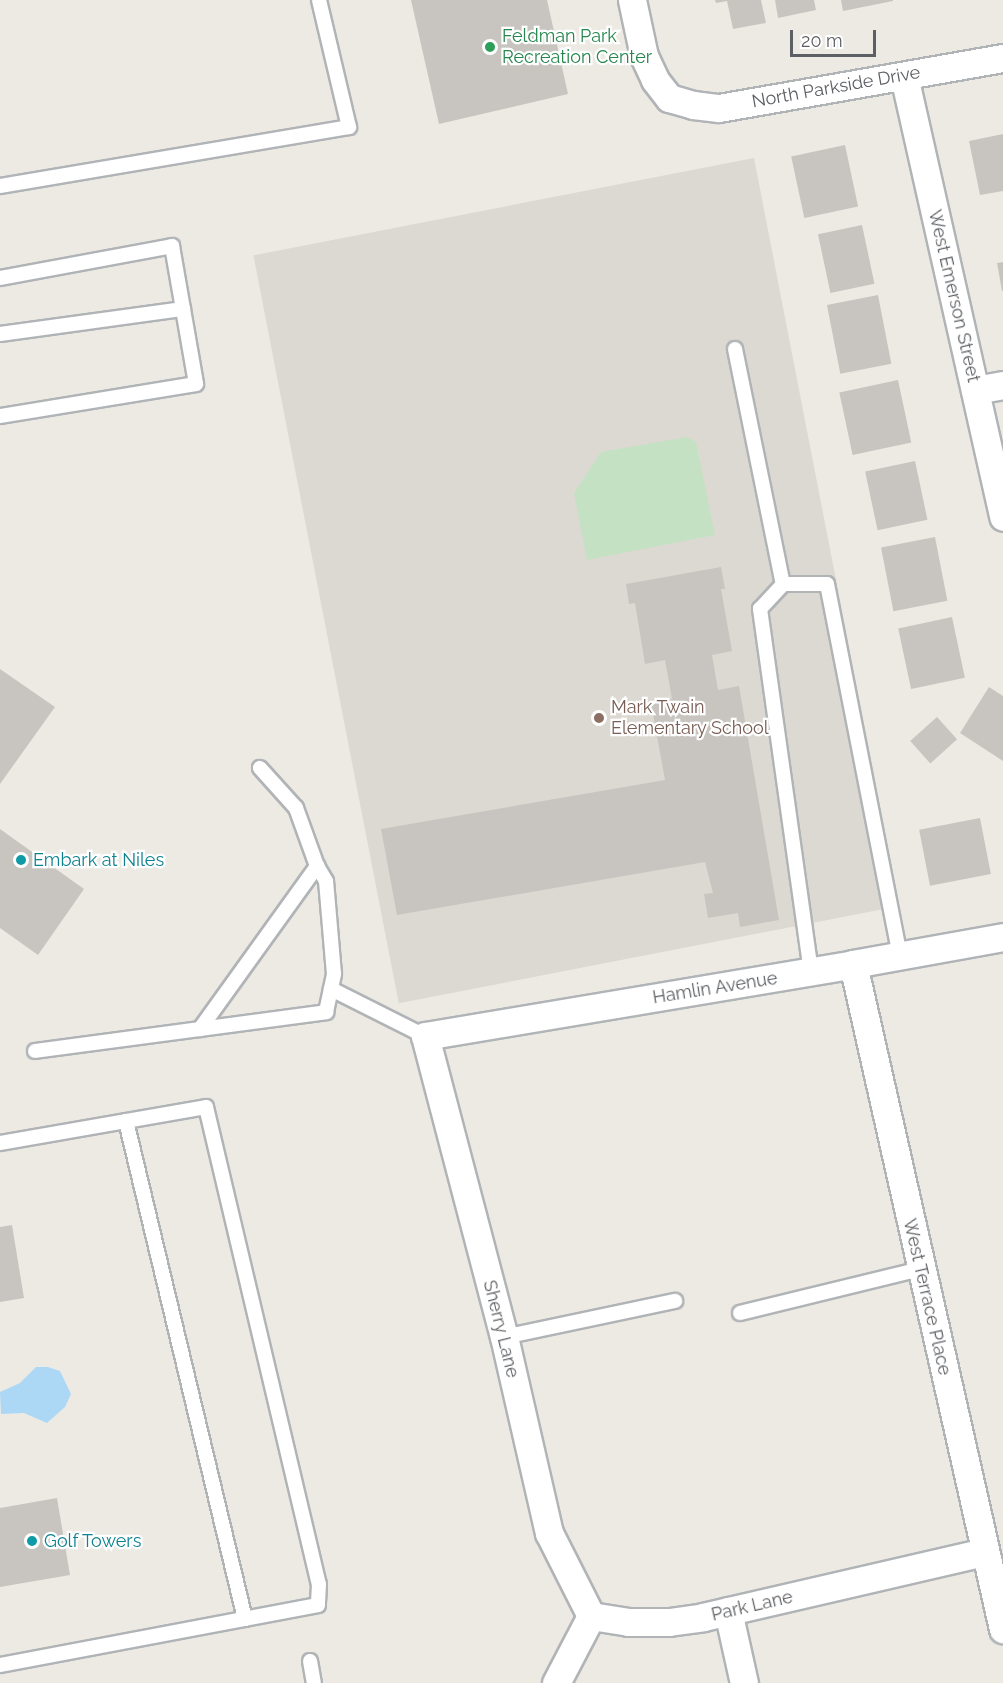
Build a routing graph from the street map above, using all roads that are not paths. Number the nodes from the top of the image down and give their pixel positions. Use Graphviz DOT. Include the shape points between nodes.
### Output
graph roads {
  1 [pos="319,0"];
  2 [pos="632,0"];
  3 [pos="1003,58"];
  4 [pos="904,75"];
  5 [pos="0,186"];
  6 [pos="0,278"];
  7 [pos="183,309"];
  8 [pos="0,334"];
  9 [pos="735,349"];
  10 [pos="1003,385"];
  11 [pos="975,390"];
  12 [pos="0,416"];
  13 [pos="1003,517"];
  14 [pos="783,584"];
  15 [pos="260,768"];
  16 [pos="317,866"];
  17 [pos="1003,937"];
  18 [pos="900,956"];
  19 [pos="853,964"];
  20 [pos="811,972"];
  21 [pos="331,989"];
  22 [pos="200,1029"];
  23 [pos="426,1036"];
  24 [pos="35,1051"];
  25 [pos="126,1120"];
  26 [pos="0,1143"];
  27 [pos="921,1269"];
  28 [pos="675,1301"];
  29 [pos="740,1313"];
  30 [pos="504,1337"];
  31 [pos="984,1552"];
  32 [pos="728,1611"];
  33 [pos="591,1616"];
  34 [pos="245,1619"];
  35 [pos="1003,1629"];
  36 [pos="310,1661"];
  37 [pos="0,1665"];
  38 [pos="314,1683"];
  39 [pos="556,1683"];
  40 [pos="744,1683"];
  1 -- 5 [label="lane" via="349,127"];
  2 -- 4 [label="street, North Parkside Drive" via="644,56 655,80 669,98 693,105 719,108"];
  3 -- 4 [label="street, North Parkside Drive"];
  4 -- 11 [label="street, West Emerson Street"];
  6 -- 7 [label="lane" via="171,246"];
  7 -- 8 [label="lane"];
  7 -- 12 [label="lane" via="196,384"];
  9 -- 14 [label="lane"];
  10 -- 11 [label="street"];
  11 -- 13 [label="street, West Emerson Street"];
  14 -- 18 [label="lane" via="827,584"];
  14 -- 20 [label="lane" via="760,609"];
  15 -- 16 [label="lane" via="296,808"];
  16 -- 21 [label="lane" via="326,881 334,974"];
  16 -- 22 [label="lane"];
  17 -- 18 [label="street, Hamlin Avenue"];
  18 -- 19 [label="street, Hamlin Avenue"];
  19 -- 20 [label="street, Hamlin Avenue"];
  19 -- 27 [label="street, West Terrace Place"];
  20 -- 23 [label="street, Hamlin Avenue"];
  21 -- 22 [label="lane" via="326,1012"];
  21 -- 23 [label="lane"];
  22 -- 24 [label="lane"];
  23 -- 30 [label="street, Sherry Lane"];
  25 -- 26 [label="lane"];
  25 -- 34 [label="lane"];
  25 -- 34 [label="lane" via="206,1107 319,1584 318,1605"];
  27 -- 29 [label="lane"];
  27 -- 31 [label="street, West Terrace Place"];
  28 -- 30 [label="lane"];
  30 -- 33 [label="street, Sherry Lane" via="549,1533"];
  31 -- 32 [label="street, Park Lane"];
  31 -- 35 [label="street, West Terrace Place"];
  32 -- 33 [label="street, Park Lane" via="669,1622 628,1622"];
  32 -- 40 [label="street"];
  33 -- 39 [label="street"];
  34 -- 37 [label="lane"];
  36 -- 38 [label="lane"];
}
